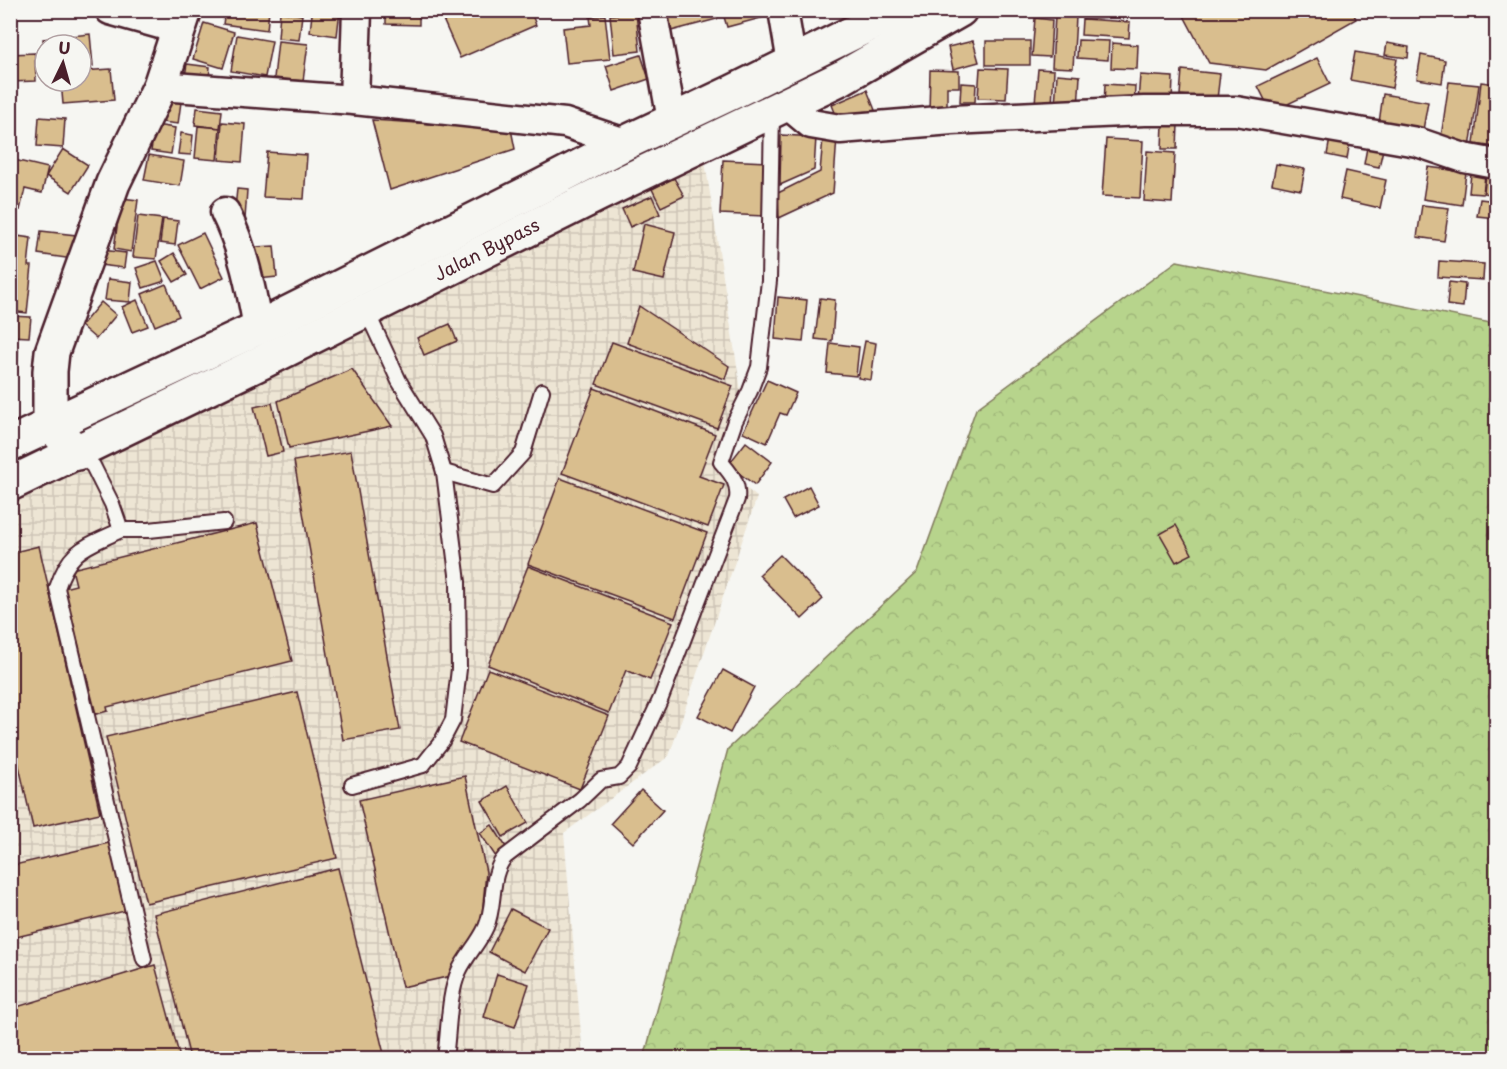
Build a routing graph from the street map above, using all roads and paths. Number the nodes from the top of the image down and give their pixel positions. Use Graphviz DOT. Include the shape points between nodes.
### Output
graph roads {
  1 [pos="110,10"];
  2 [pos="357,10"];
  3 [pos="652,10"];
  4 [pos="783,10"];
  5 [pos="899,10"];
  6 [pos="960,10"];
  7 [pos="181,20"];
  8 [pos="792,63"];
  9 [pos="160,86"];
  10 [pos="354,100"];
  11 [pos="780,107"];
  12 [pos="672,120"];
  13 [pos="625,143"];
  14 [pos="1497,164"];
  15 [pos="225,212"];
  16 [pos="366,310"];
  17 [pos="258,328"];
  18 [pos="542,392"];
  19 [pos="50,424"];
  20 [pos="10,444"];
  21 [pos="77,453"];
  22 [pos="444,472"];
  23 [pos="10,484"];
  24 [pos="224,522"];
  25 [pos="121,530"];
  26 [pos="352,785"];
  27 [pos="144,959"];
  28 [pos="446,1059"];
  1 -- 7 [label="street"];
  2 -- 10 [label="street"];
  3 -- 12 [label="street"];
  4 -- 8 [label="street"];
  5 -- 8 [label="main road, Jalan Bypass"];
  6 -- 11 [label="main road, Jalan Bypass" via="843,77"];
  7 -- 9 [label="main road"];
  8 -- 12 [label="main road, Jalan Bypass"];
  9 -- 10 [label="street"];
  9 -- 19 [label="main road" via="113,183 52,352"];
  10 -- 13 [label="street" via="565,123"];
  11 -- 14 [label="street" via="811,124 840,129 1144,111 1236,111 1417,142"];
  11 -- 16 [label="main road, Jalan Bypass"];
  11 -- 28 [label="lane" via="769,281 759,367 721,462 738,487 737,499 661,698 624,774 601,780 499,864 486,927 459,972"];
  12 -- 13 [label="main road, Jalan Bypass"];
  13 -- 17 [label="main road, Jalan Bypass"];
  15 -- 17 [label="street" via="237,237"];
  16 -- 21 [label="main road, Jalan Bypass"];
  16 -- 22 [label="lane" via="399,381 433,436"];
  17 -- 19 [label="main road, Jalan Bypass"];
  18 -- 22 [label="lane" via="523,453 493,486"];
  19 -- 20 [label="main road, Jalan Bypass"];
  19 -- 21 [label="main road"];
  21 -- 23 [label="main road, Jalan Bypass"];
  21 -- 25 [label="lane" via="93,466"];
  22 -- 26 [label="lane" via="458,582 459,669 453,720 423,765"];
  24 -- 25 [label="lane"];
  25 -- 27 [label="lane" via="78,550 63,568 57,588"];
}
